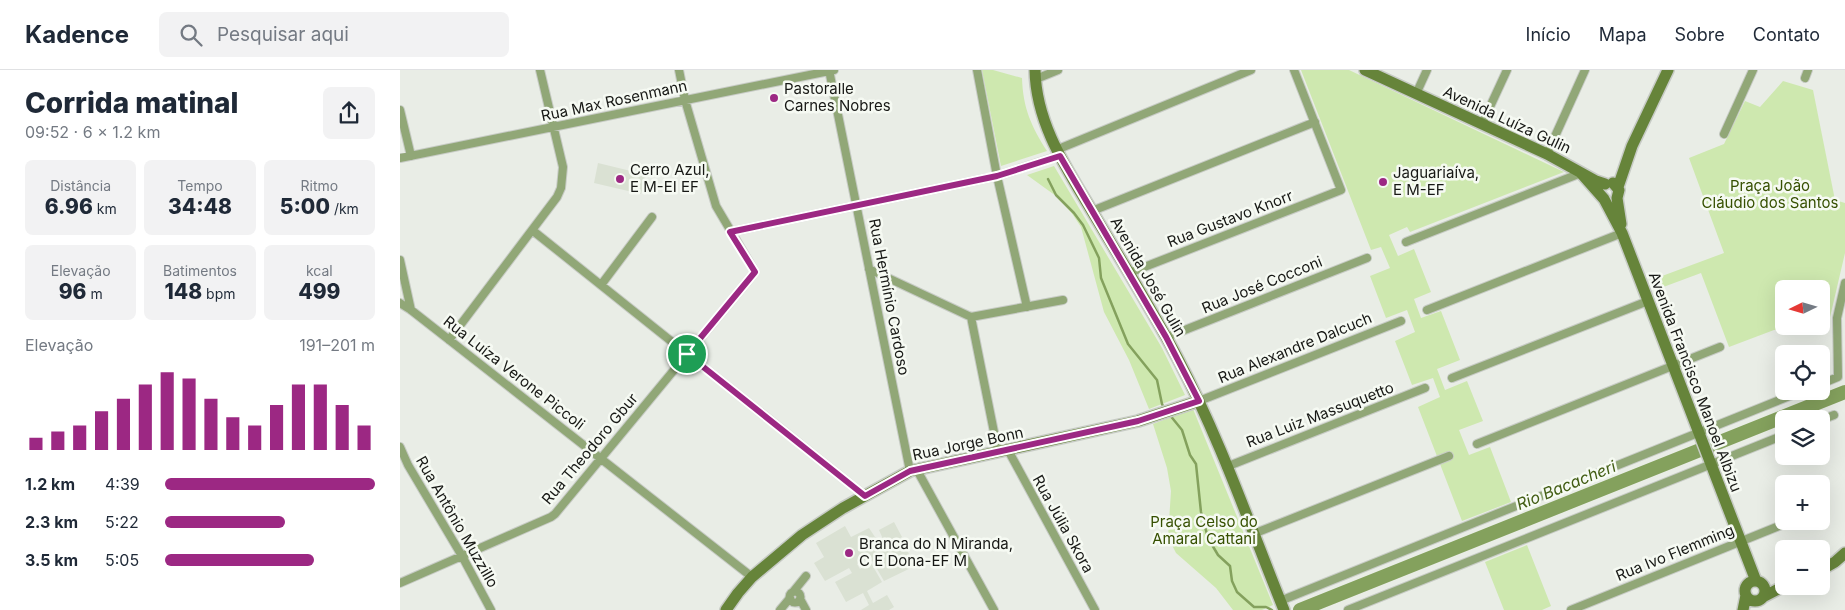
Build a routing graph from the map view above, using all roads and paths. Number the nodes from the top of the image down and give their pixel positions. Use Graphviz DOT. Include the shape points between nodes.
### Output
graph roads {
  1 [pos="540,70"];
  2 [pos="679,70"];
  3 [pos="831,70"];
  4 [pos="976,70"];
  5 [pos="1058,70"];
  6 [pos="1251,70"];
  7 [pos="1294,70"];
  8 [pos="1365,70"];
  9 [pos="1427,70"];
  10 [pos="1507,70"];
  11 [pos="1585,70"];
  12 [pos="1668,70"];
  13 [pos="1753,70"];
  14 [pos="1035,75"];
  15 [pos="1416,94"];
  16 [pos="685,100"];
  17 [pos="400,110"];
  18 [pos="1315,122"];
  19 [pos="1482,124"];
  20 [pos="554,127"];
  21 [pos="1724,134"];
  22 [pos="1058,153"];
  23 [pos="1547,154"];
  24 [pos="410,156"];
  25 [pos="400,158"];
  26 [pos="1581,173"];
  27 [pos="997,176"];
  28 [pos="1609,191"];
  29 [pos="856,206"];
  30 [pos="1092,211"];
  31 [pos="652,218"];
  32 [pos="532,230"];
  33 [pos="730,232"];
  34 [pos="1622,233"];
  35 [pos="1406,242"];
  36 [pos="1367,258"];
  37 [pos="400,260"];
  38 [pos="869,269"];
  39 [pos="1129,273"];
  40 [pos="1845,283"];
  41 [pos="601,285"];
  42 [pos="1063,300"];
  43 [pos="1648,301"];
  44 [pos="400,303"];
  45 [pos="1027,307"];
  46 [pos="412,310"];
  47 [pos="1427,310"];
  48 [pos="971,317"];
  49 [pos="1401,321"];
  50 [pos="1166,337"];
  51 [pos="449,340"];
  52 [pos="1720,347"];
  53 [pos="687,354"];
  54 [pos="1673,366"];
  55 [pos="1452,378"];
  56 [pos="1830,380"];
  57 [pos="1425,388"];
  58 [pos="1781,400"];
  59 [pos="1199,401"];
  60 [pos="1834,415"];
  61 [pos="1830,417"];
  62 [pos="1699,435"];
  63 [pos="1775,438"];
  64 [pos="1477,444"];
  65 [pos="400,448"];
  66 [pos="1003,451"];
  67 [pos="1449,456"];
  68 [pos="601,459"];
  69 [pos="1710,461"];
  70 [pos="1226,467"];
  71 [pos="913,470"];
  72 [pos="865,496"];
  73 [pos="1775,528"];
  74 [pos="1253,534"];
  75 [pos="1740,542"];
  76 [pos="1845,553"];
  77 [pos="462,556"];
  78 [pos="1830,565"];
  79 [pos="806,576"];
  80 [pos="752,577"];
  81 [pos="400,583"];
  82 [pos="1775,585"];
  83 [pos="1752,587"];
  84 [pos="1775,590"];
  85 [pos="791,595"];
  86 [pos="1758,602"];
  87 [pos="1282,606"];
  88 [pos="491,610"];
  89 [pos="726,610"];
  90 [pos="780,610"];
  91 [pos="806,610"];
  92 [pos="994,610"];
  93 [pos="1094,610"];
  94 [pos="1348,610"];
  95 [pos="1571,610"];
  96 [pos="1742,610"];
  1 -- 20 [label="street"];
  2 -- 16 [label="street"];
  3 -- 16 [label="street, Rua Max Rosenmann"];
  3 -- 29 [label="street, Rua Hermínio Cardoso"];
  4 -- 27 [label="street"];
  5 -- 14 [label="street"];
  6 -- 22 [label="street"];
  7 -- 18 [label="street"];
  8 -- 15 [label="street, Avenida Luíza Gulin"];
  9 -- 15 [label="street"];
  10 -- 19 [label="street"];
  11 -- 23 [label="street"];
  12 -- 28 [label="street, Avenida Francisco Manoel Albizu"];
  13 -- 21 [label="street"];
  14 -- 22 [label="street, Avenida José Gulin" via="1044,120"];
  15 -- 19 [label="street, Avenida Luíza Gulin"];
  16 -- 20 [label="street, Rua Max Rosenmann"];
  16 -- 33 [label="street" via="711,193"];
  17 -- 24 [label="street"];
  18 -- 30 [label="street"];
  18 -- 39 [label="street, Rua Gustavo Knorr" via="1341,190"];
  19 -- 23 [label="street, Avenida Luíza Gulin"];
  20 -- 24 [label="street, Rua Max Rosenmann"];
  20 -- 32 [label="street" via="563,167 561,188"];
  22 -- 27 [label="street"];
  22 -- 30 [label="street, Avenida José Gulin"];
  23 -- 26 [label="street, Avenida Luíza Gulin"];
  24 -- 25 [label="street, Rua Max Rosenmann"];
  26 -- 28 [label="street, Avenida Luíza Gulin"];
  26 -- 35 [label="street"];
  27 -- 29 [label="street"];
  27 -- 45 [label="street"];
  28 -- 34 [label="street, Avenida Francisco Manoel Albizu"];
  29 -- 33 [label="street"];
  29 -- 38 [label="street, Rua Hermínio Cardoso"];
  30 -- 39 [label="street, Avenida José Gulin"];
  31 -- 41 [label="street"];
  32 -- 41 [label="street"];
  32 -- 51 [label="street"];
  33 -- 53 [label="street, Rua Theodoro Gbur" via="755,272"];
  34 -- 43 [label="street, Avenida Francisco Manoel Albizu"];
  34 -- 47 [label="street"];
  36 -- 50 [label="street, Rua José Cocconi"];
  37 -- 46 [label="street"];
  38 -- 48 [label="street"];
  38 -- 71 [label="street, Rua Hermínio Cardoso"];
  39 -- 50 [label="street, Avenida José Gulin"];
  40 -- 56 [label="street" via="1836,324 1838,377"];
  41 -- 53 [label="street"];
  42 -- 45 [label="street"];
  43 -- 54 [label="street, Avenida Francisco Manoel Albizu"];
  43 -- 55 [label="street"];
  44 -- 46 [label="street, Rua Luíza Verone Piccoli"];
  45 -- 48 [label="street"];
  46 -- 51 [label="street, Rua Luíza Verone Piccoli"];
  48 -- 66 [label="street, Rua Júlia Skora"];
  49 -- 59 [label="street, Rua Alexandre Dalcuch"];
  50 -- 59 [label="street, Avenida José Gulin"];
  51 -- 68 [label="street, Rua Luíza Verone Piccoli"];
  52 -- 54 [label="street"];
  53 -- 68 [label="street, Rua Theodoro Gbur"];
  53 -- 72 [label="street"];
  54 -- 62 [label="street, Avenida Francisco Manoel Albizu"];
  54 -- 64 [label="street"];
  57 -- 70 [label="street, Rua Luiz Massuquetto"];
  58 -- 62 [label="street"];
  59 -- 66 [label="street, Rua Jorge Bonn" via="1138,421"];
  59 -- 70 [label="street, Avenida José Gulin"];
  60 -- 61 [label="street"];
  62 -- 69 [label="street, Avenida Francisco Manoel Albizu"];
  62 -- 87 [label="street"];
  63 -- 69 [label="street"];
  65 -- 77 [label="street, Rua Antônio Muzzillo"];
  66 -- 71 [label="street, Rua Jorge Bonn"];
  66 -- 93 [label="street, Rua Júlia Skora"];
  67 -- 74 [label="street"];
  68 -- 77 [label="street, Rua Theodoro Gbur" via="550,517"];
  68 -- 80 [label="street, Rua Luíza Verone Piccoli"];
  69 -- 75 [label="street, Avenida Francisco Manoel Albizu"];
  69 -- 94 [label="street"];
  70 -- 74 [label="street, Avenida José Gulin"];
  71 -- 72 [label="street, Rua Jorge Bonn"];
  71 -- 92 [label="street, Rua Hermínio Cardoso"];
  72 -- 80 [label="street, Rua Jorge Bonn" via="802,535"];
  73 -- 75 [label="street, Rua Ivo Flemming"];
  74 -- 87 [label="street, Avenida José Gulin"];
  75 -- 83 [label="street, Avenida Francisco Manoel Albizu"];
  75 -- 95 [label="street, Rua Ivo Flemming"];
  76 -- 78 [label="street"];
  77 -- 81 [label="street, Rua Theodoro Gbur"];
  77 -- 88 [label="street, Rua Antônio Muzzillo"];
  79 -- 85 [label="street"];
  80 -- 89 [label="street, Rua Jorge Bonn"];
  82 -- 83 [label="street"];
  83 -- 86 [label="street" via="1750,600"];
  83 -- 86 [label="street, Avenida Francisco Manoel Albizu" via="1765,592"];
  83 -- 96 [label="street"];
  84 -- 86 [label="street"];
  85 -- 90 [label="street"];
  85 -- 91 [label="street" via="794,602 800,599"];
}
